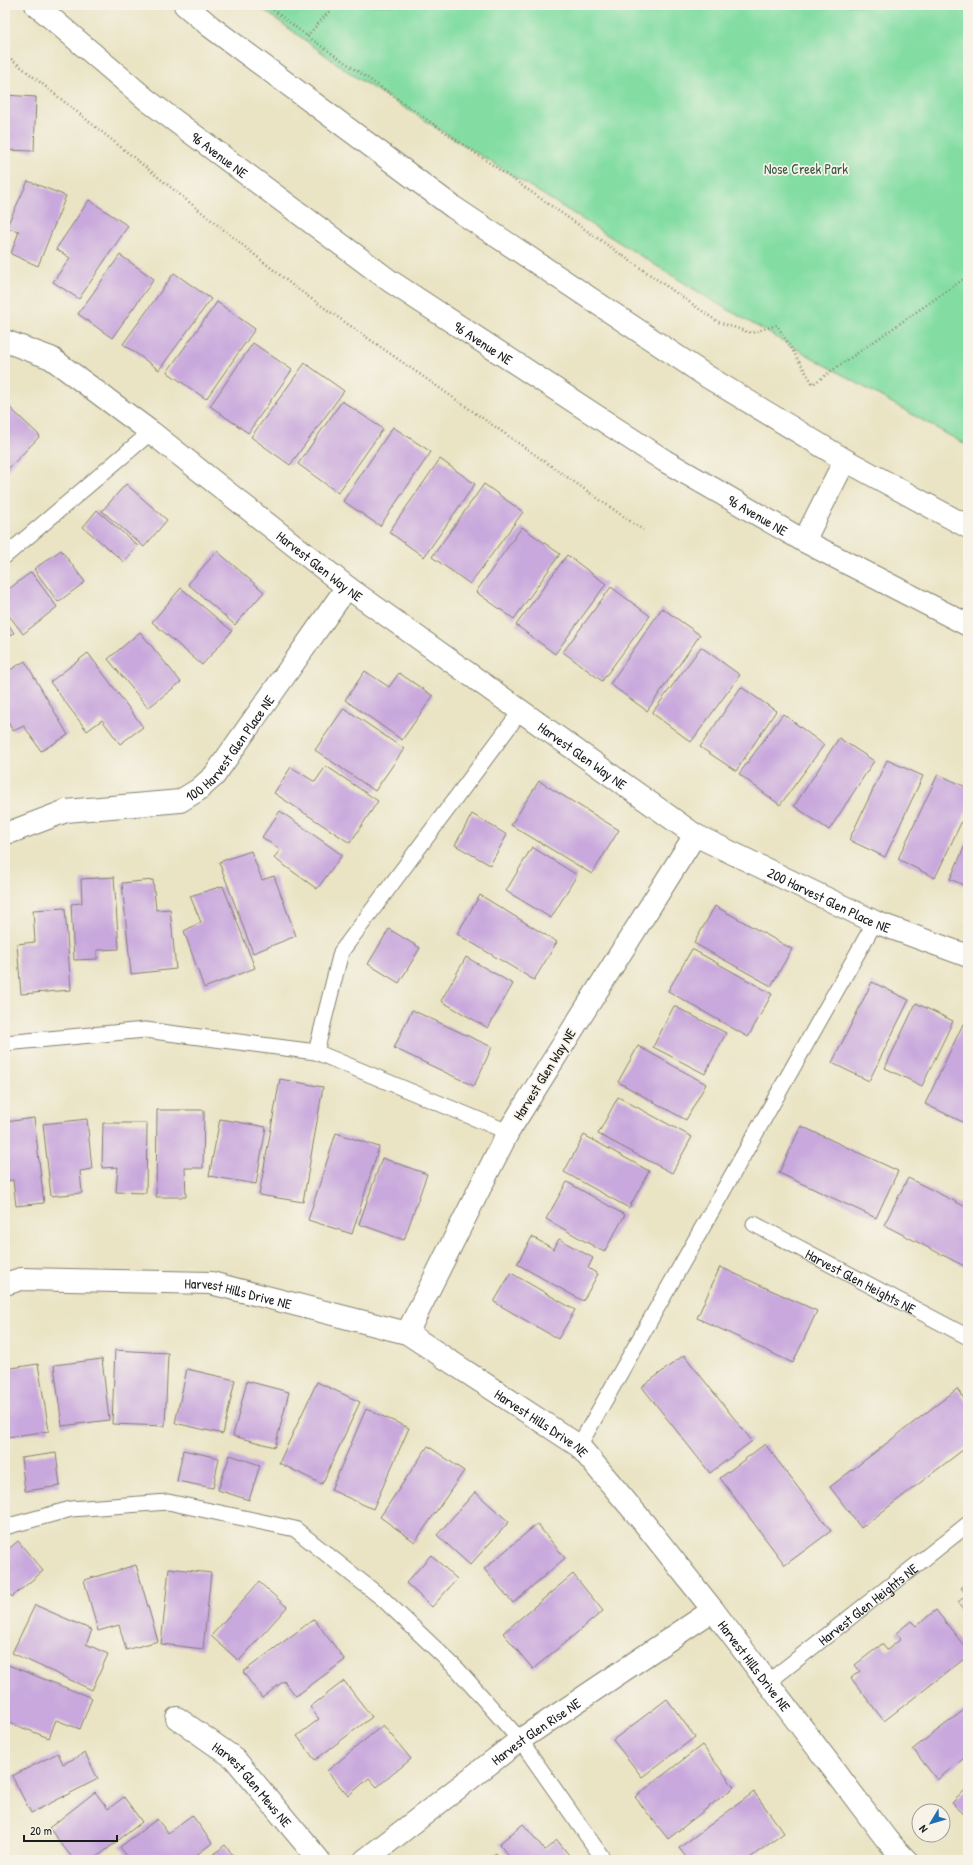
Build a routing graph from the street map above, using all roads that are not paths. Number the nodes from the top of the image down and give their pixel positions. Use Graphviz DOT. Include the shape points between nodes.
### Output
graph roads {
  1 [pos="36,5"];
  2 [pos="185,5"];
  3 [pos="5,341"];
  4 [pos="152,432"];
  5 [pos="845,460"];
  6 [pos="968,527"];
  7 [pos="804,541"];
  8 [pos="5,556"];
  9 [pos="347,587"];
  10 [pos="968,625"];
  11 [pos="520,712"];
  12 [pos="11,832"];
  13 [pos="694,835"];
  14 [pos="875,922"];
  15 [pos="968,956"];
  16 [pos="5,1043"];
  17 [pos="316,1052"];
  18 [pos="508,1132"];
  19 [pos="754,1224"];
  20 [pos="5,1284"];
  21 [pos="407,1333"];
  22 [pos="968,1337"];
  23 [pos="579,1446"];
  24 [pos="968,1524"];
  25 [pos="5,1528"];
  26 [pos="713,1610"];
  27 [pos="767,1683"];
  28 [pos="177,1718"];
  29 [pos="520,1740"];
  30 [pos="319,1860"];
  31 [pos="365,1860"];
  32 [pos="604,1860"];
  33 [pos="906,1860"];
  1 -- 7 [label="street, 96 Avenue NE" via="147,100 390,281 665,461"];
  2 -- 5 [label="street" via="452,207 708,377"];
  3 -- 4 [label="street, Harvest Glen Way NE" via="51,358"];
  4 -- 8 [label="lane"];
  4 -- 9 [label="street, Harvest Glen Way NE"];
  5 -- 6 [label="street"];
  5 -- 7 [label="street"];
  7 -- 10 [label="street, 96 Avenue NE"];
  9 -- 11 [label="street, Harvest Glen Way NE"];
  9 -- 12 [label="street, 100 Harvest Glen Place NE" via="214,776 198,790 180,801 66,811"];
  11 -- 13 [label="street, Harvest Glen Way NE"];
  11 -- 17 [label="lane" via="340,952"];
  13 -- 14 [label="street, 200 Harvest Glen Place NE"];
  13 -- 18 [label="street, Harvest Glen Way NE"];
  14 -- 15 [label="street, 200 Harvest Glen Place NE"];
  14 -- 23 [label="lane"];
  16 -- 17 [label="lane" via="145,1030"];
  17 -- 18 [label="lane"];
  18 -- 21 [label="street, Harvest Glen Way NE"];
  19 -- 22 [label="lane, Harvest Glen Heights NE"];
  20 -- 21 [label="street, Harvest Hills Drive NE" via="21,1279 211,1284"];
  21 -- 23 [label="street, Harvest Hills Drive NE"];
  23 -- 26 [label="street, Harvest Hills Drive NE"];
  24 -- 27 [label="lane, Harvest Glen Heights NE"];
  25 -- 29 [label="lane" via="72,1509 168,1502 295,1529 382,1598 458,1670"];
  26 -- 27 [label="street, Harvest Hills Drive NE"];
  26 -- 29 [label="street, Harvest Glen Rise NE"];
  27 -- 33 [label="street, Harvest Hills Drive NE" via="887,1840"];
  28 -- 30 [label="street, Harvest Glen Mews NE" via="234,1758"];
  29 -- 31 [label="street, Harvest Glen Rise NE"];
  29 -- 32 [label="lane"];
}
